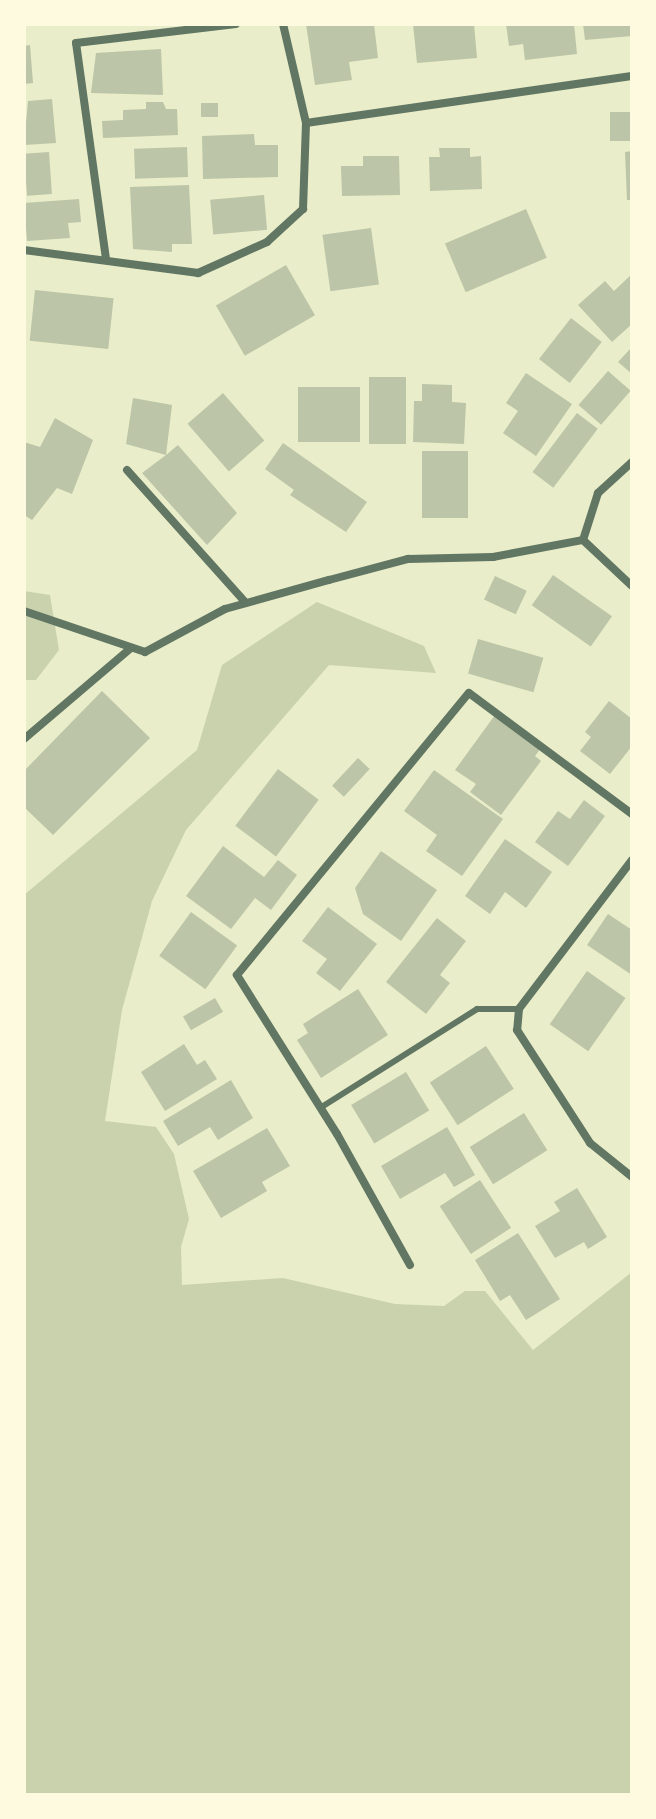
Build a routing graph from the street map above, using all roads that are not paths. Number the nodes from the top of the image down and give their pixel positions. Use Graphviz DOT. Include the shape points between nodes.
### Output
graph roads {
  1 [pos="236,24"];
  2 [pos="283,24"];
  3 [pos="632,76"];
  4 [pos="306,123"];
  5 [pos="24,250"];
  6 [pos="106,259"];
  7 [pos="632,462"];
  8 [pos="127,470"];
  9 [pos="583,540"];
  10 [pos="632,586"];
  11 [pos="246,603"];
  12 [pos="24,611"];
  13 [pos="131,648"];
  14 [pos="24,739"];
  15 [pos="632,814"];
  16 [pos="632,860"];
  17 [pos="519,1009"];
  18 [pos="320,1108"];
  19 [pos="632,1177"];
  20 [pos="410,1265"];
  1 -- 6 [label="street" via="76,43"];
  2 -- 4 [label="street"];
  3 -- 4 [label="street"];
  4 -- 6 [label="street" via="303,209 267,242 198,273"];
  5 -- 6 [label="street"];
  7 -- 9 [label="street" via="598,493"];
  8 -- 11 [label="street"];
  9 -- 10 [label="street"];
  9 -- 11 [label="street" via="493,557 408,559"];
  11 -- 13 [label="street" via="145,652"];
  12 -- 13 [label="street"];
  13 -- 14 [label="street"];
  15 -- 18 [label="street" via="469,693 237,975"];
  16 -- 17 [label="street"];
  17 -- 18 [label="lane" via="477,1009"];
  17 -- 19 [label="street" via="517,1030 590,1143"];
  18 -- 20 [label="street"];
}
